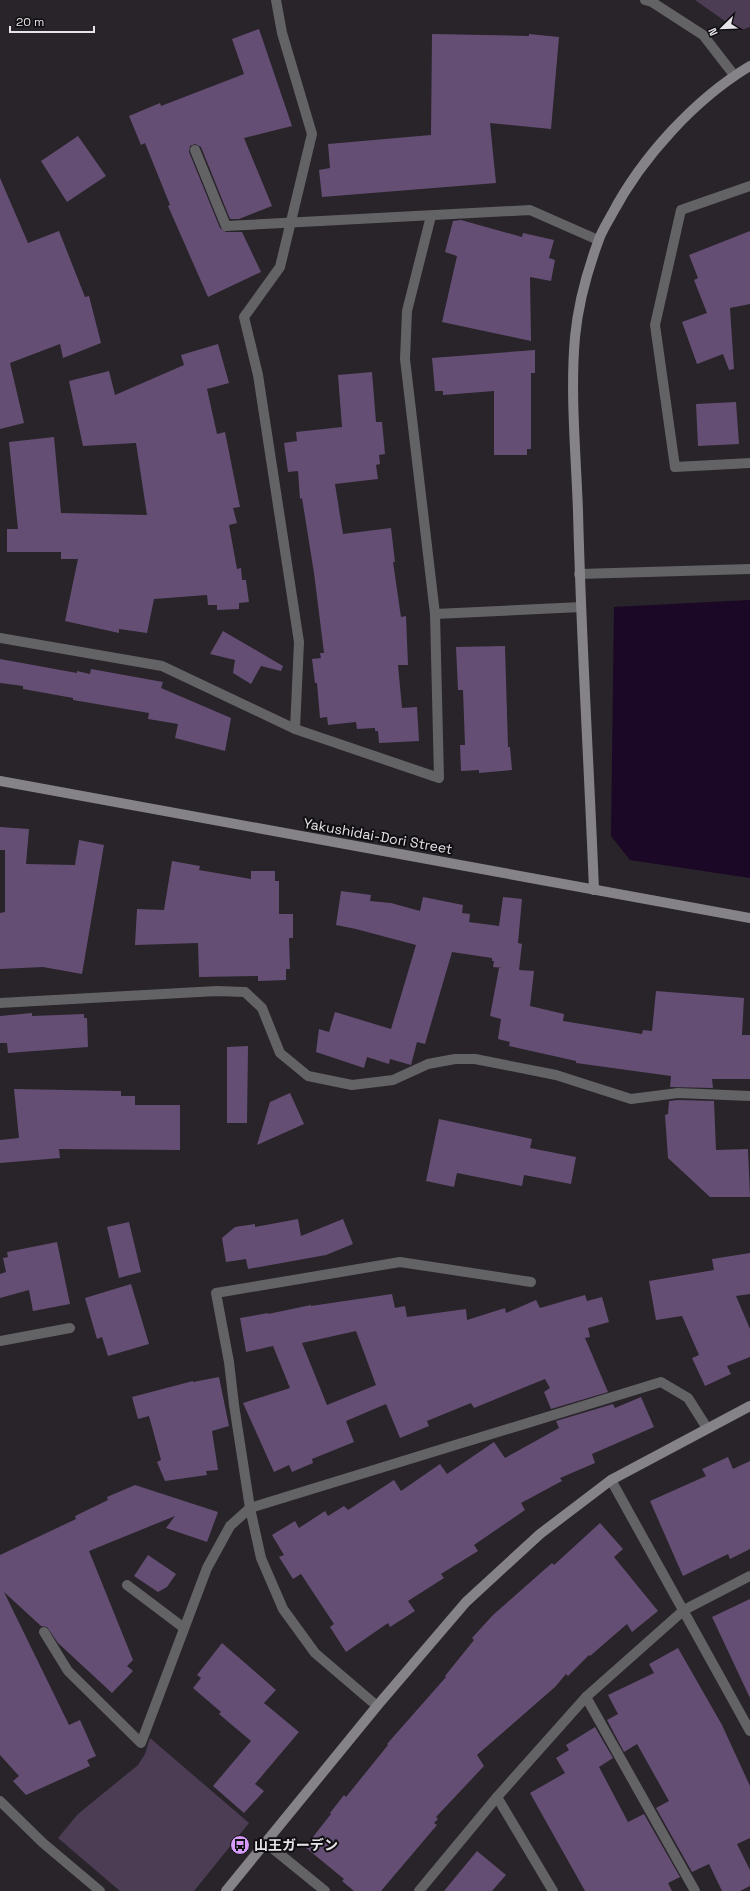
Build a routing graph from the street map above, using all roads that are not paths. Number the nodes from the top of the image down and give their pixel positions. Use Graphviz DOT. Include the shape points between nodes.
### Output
graph roads {
  1 [pos="276,0"];
  2 [pos="645,0"];
  3 [pos="750,66"];
  4 [pos="734,75"];
  5 [pos="195,150"];
  6 [pos="750,186"];
  7 [pos="431,216"];
  8 [pos="291,224"];
  9 [pos="598,240"];
  10 [pos="750,463"];
  11 [pos="750,569"];
  12 [pos="579,574"];
  13 [pos="581,607"];
  14 [pos="435,614"];
  15 [pos="0,638"];
  16 [pos="295,729"];
  17 [pos="0,781"];
  18 [pos="594,890"];
  19 [pos="750,918"];
  20 [pos="0,1003"];
  21 [pos="750,1096"];
  22 [pos="531,1282"];
  23 [pos="70,1328"];
  24 [pos="0,1342"];
  25 [pos="750,1406"];
  26 [pos="707,1428"];
  27 [pos="611,1480"];
  28 [pos="250,1508"];
  29 [pos="750,1576"];
  30 [pos="127,1585"];
  31 [pos="684,1610"];
  32 [pos="184,1628"];
  33 [pos="44,1632"];
  34 [pos="586,1697"];
  35 [pos="377,1706"];
  36 [pos="750,1731"];
  37 [pos="497,1797"];
  38 [pos="0,1801"];
  39 [pos="266,1842"];
  40 [pos="100,1891"];
  41 [pos="226,1891"];
  42 [pos="325,1891"];
  43 [pos="419,1891"];
  44 [pos="553,1891"];
  45 [pos="695,1891"];
  1 -- 8 [label="street" via="282,33 312,134"];
  2 -- 4 [label="street" via="703,35"];
  3 -- 4 [label="street"];
  4 -- 9 [label="street" via="657,146 622,194"];
  5 -- 8 [label="street" via="226,226"];
  6 -- 10 [label="street" via="681,210 655,325 675,467"];
  7 -- 8 [label="street"];
  7 -- 9 [label="street" via="530,210"];
  7 -- 14 [label="street" via="407,311 405,359"];
  8 -- 16 [label="street" via="280,267 244,317 258,375 300,642"];
  9 -- 12 [label="street" via="583,290 575,336"];
  11 -- 12 [label="street"];
  12 -- 13 [label="street"];
  13 -- 14 [label="street"];
  13 -- 18 [label="street"];
  14 -- 16 [label="street" via="439,778"];
  15 -- 16 [label="street" via="162,666"];
  17 -- 18 [label="street, Yakushidai-Dori Street"];
  18 -- 19 [label="street, Yakushidai-Dori Street"];
  20 -- 21 [label="street" via="245,992 262,1008 280,1053 308,1076 316,1078 352,1085 393,1080 428,1064 475,1059 556,1075 631,1099 678,1093"];
  22 -- 28 [label="street" via="400,1262 216,1293 229,1362"];
  23 -- 24 [label="street"];
  25 -- 26 [label="street"];
  26 -- 27 [label="street"];
  26 -- 28 [label="street" via="688,1398 661,1382"];
  27 -- 31 [label="street"];
  27 -- 35 [label="street" via="540,1534 466,1602"];
  28 -- 32 [label="street" via="230,1526 207,1568"];
  28 -- 35 [label="street" via="261,1558 282,1609 316,1653"];
  29 -- 31 [label="street"];
  30 -- 32 [label="street"];
  31 -- 34 [label="street"];
  31 -- 36 [label="street"];
  32 -- 33 [label="street" via="140,1743 68,1670"];
  34 -- 37 [label="street"];
  34 -- 45 [label="street"];
  35 -- 39 [label="street"];
  37 -- 43 [label="street"];
  37 -- 44 [label="street"];
  38 -- 40 [label="street" via="43,1843"];
  39 -- 41 [label="street"];
  39 -- 42 [label="street"];
}
